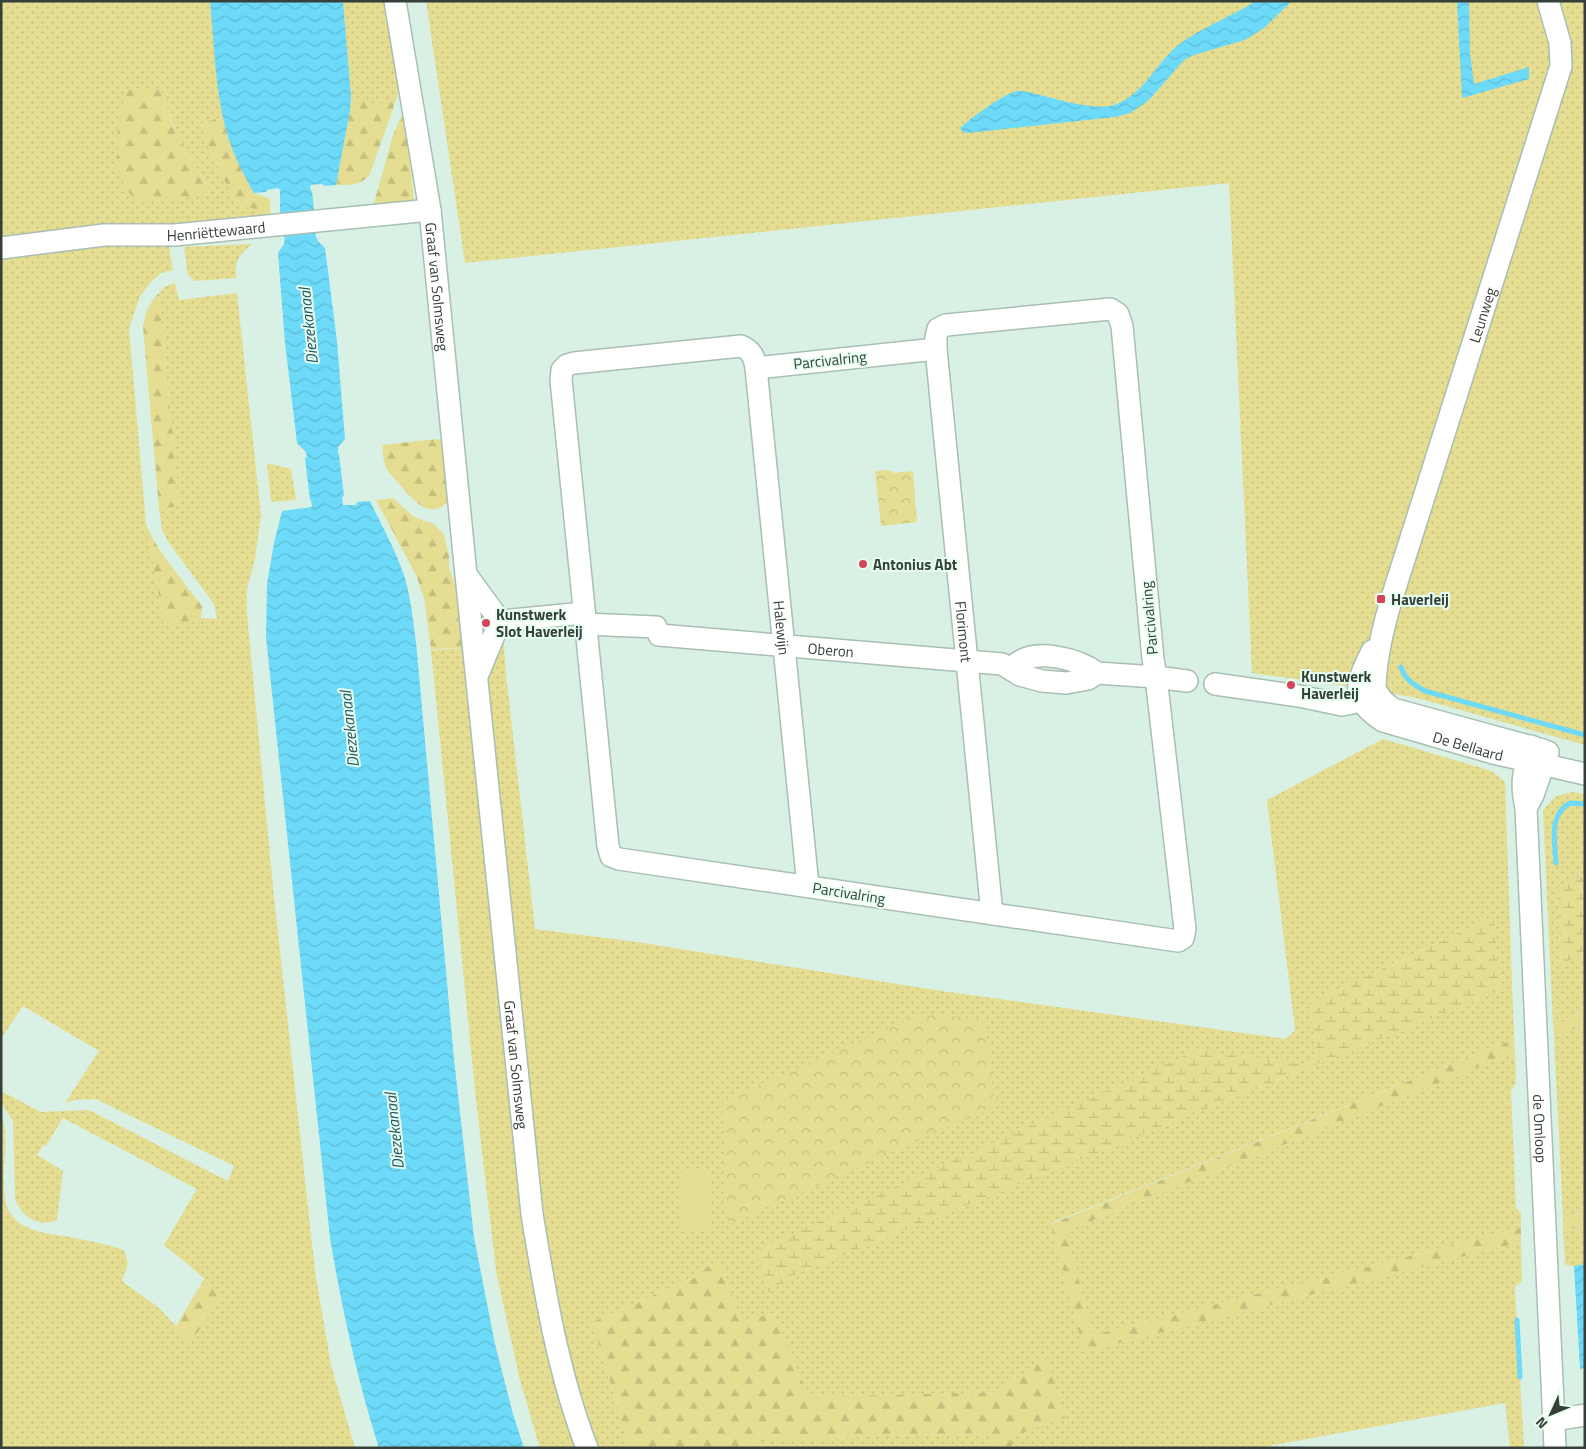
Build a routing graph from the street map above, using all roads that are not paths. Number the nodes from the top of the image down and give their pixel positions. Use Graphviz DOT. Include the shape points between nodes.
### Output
graph roads {
  1 [pos="395,1"];
  2 [pos="1548,1"];
  3 [pos="430,210"];
  4 [pos="1,248"];
  5 [pos="936,349"];
  6 [pos="756,368"];
  7 [pos="466,574"];
  8 [pos="584,619"];
  9 [pos="500,621"];
  10 [pos="785,649"];
  11 [pos="968,666"];
  12 [pos="477,677"];
  13 [pos="1156,677"];
  14 [pos="1187,681"];
  15 [pos="1215,684"];
  16 [pos="1365,693"];
  17 [pos="1537,756"];
  18 [pos="1585,760"];
  19 [pos="1585,774"];
  20 [pos="808,886"];
  21 [pos="992,914"];
  22 [pos="1585,1416"];
  23 [pos="1554,1420"];
  24 [pos="587,1448"];
  25 [pos="1555,1448"];
  1 -- 3 [label="street, Graaf van Solmsweg"];
  2 -- 16 [label="street, Leunweg" via="1560,43 1561,66 1383,628 1375,676"];
  3 -- 4 [label="street, Henriëttewaard" via="175,235 104,235"];
  3 -- 7 [label="street, Graaf van Solmsweg"];
  5 -- 6 [label="street, Parcivalring"];
  5 -- 11 [label="street, Florimont"];
  5 -- 13 [label="street, Parcivalring" via="938,329 946,325 1110,309 1118,314 1122,326"];
  6 -- 8 [label="street, Parcivalring" via="754,356 741,346 574,364 562,370"];
  6 -- 10 [label="street, Halewijn"];
  7 -- 9 [label="street"];
  7 -- 12 [label="street, Graaf van Solmsweg"];
  8 -- 9 [label="street"];
  8 -- 10 [label="street, Oberon" via="656,627 659,635"];
  8 -- 20 [label="street, Parcivalring" via="608,846 612,856"];
  9 -- 12 [label="street, Graaf van Solmsweg"];
  10 -- 11 [label="street, Oberon"];
  10 -- 20 [label="street, Halewijn"];
  11 -- 13 [label="street, Oberon" via="1002,664 1042,681 1066,683 1097,674"];
  11 -- 21 [label="street, Florimont"];
  12 -- 24 [label="street, Graaf van Solmsweg" via="532,1214 564,1373"];
  13 -- 14 [label="street, Oberon"];
  13 -- 21 [label="street, Parcivalring" via="1185,928 1183,938 1178,941"];
  15 -- 16 [label="street" via="1299,696 1342,706"];
  16 -- 17 [label="street, De Bellaard" via="1370,712 1383,721"];
  17 -- 18 [label="street, De Bellaard"];
  17 -- 19 [label="street, De Bellaard"];
  17 -- 23 [label="street, de Omloop" via="1522,790 1526,808"];
  20 -- 21 [label="street, Parcivalring"];
  22 -- 23 [label="street"];
  23 -- 25 [label="street, de Omloop"];
}
